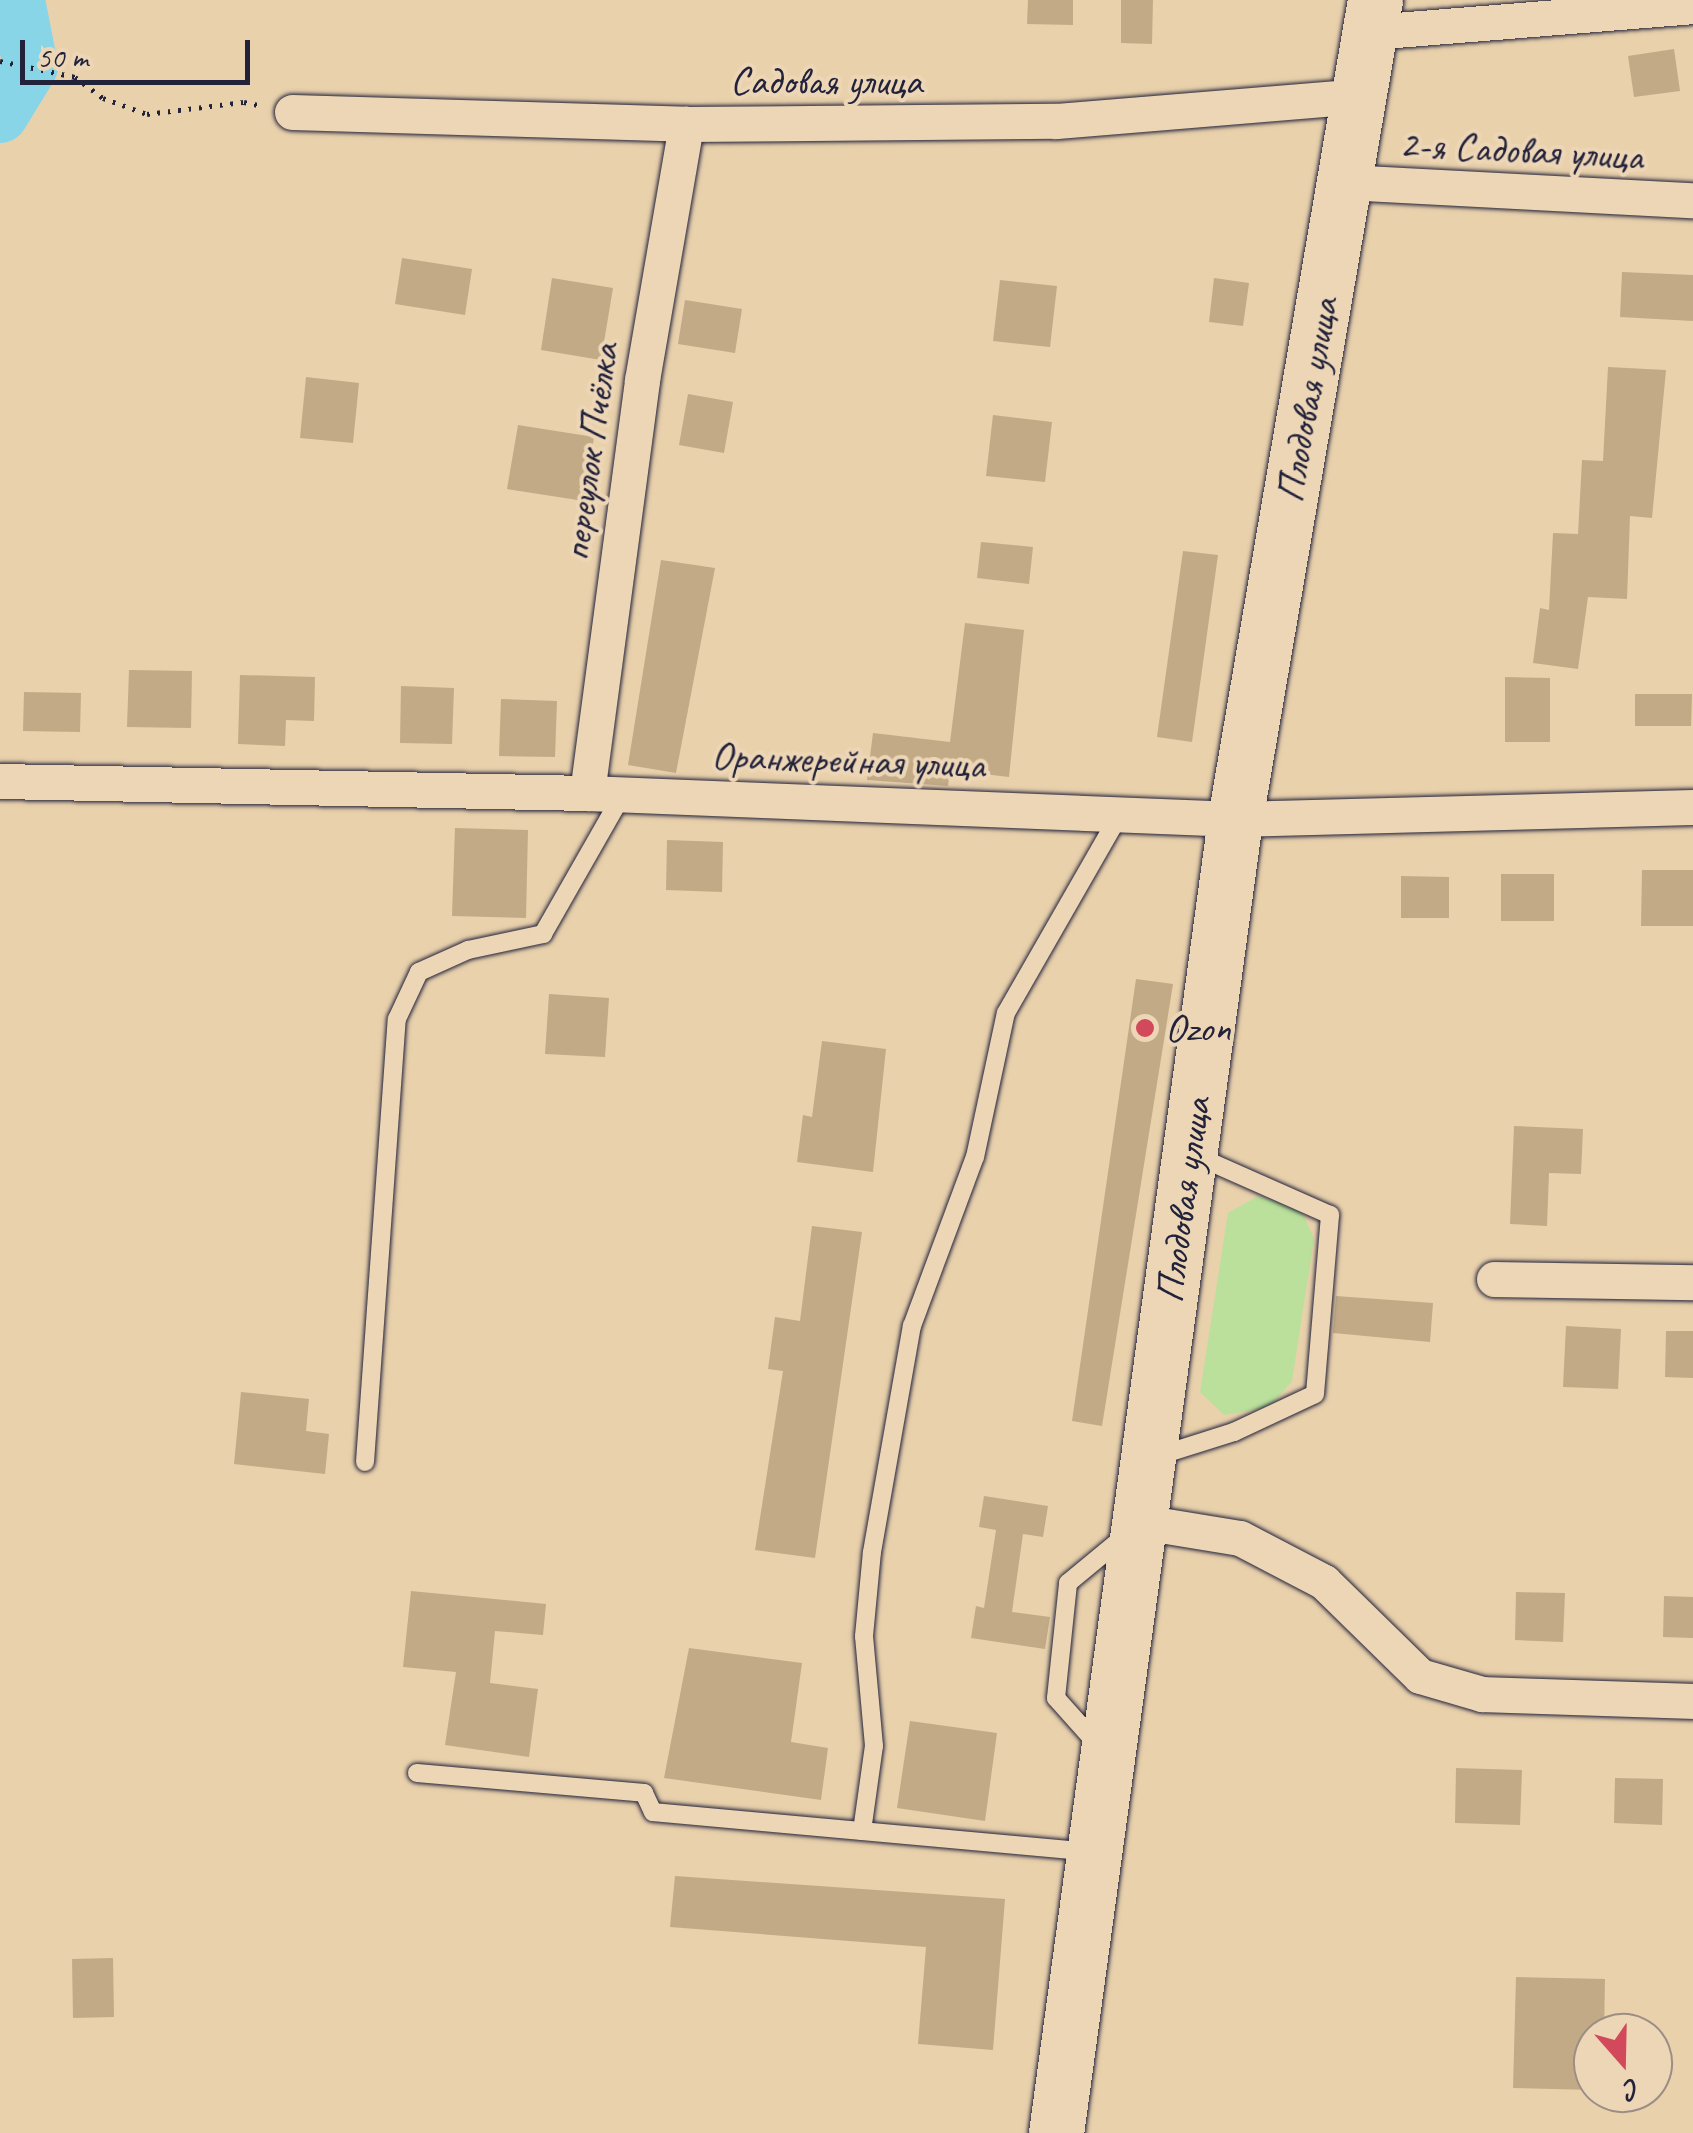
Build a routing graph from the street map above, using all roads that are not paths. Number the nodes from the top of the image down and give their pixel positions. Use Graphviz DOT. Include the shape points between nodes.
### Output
graph roads {
  1 [pos="1693,6"];
  2 [pos="1373,16"];
  3 [pos="1360,96"];
  4 [pos="292,112"];
  5 [pos="686,124"];
  6 [pos="1347,167"];
  7 [pos="1693,200"];
  8 [pos="0,781"];
  9 [pos="587,792"];
  10 [pos="623,794"];
  11 [pos="1693,807"];
  12 [pos="1120,814"];
  13 [pos="1235,819"];
  14 [pos="1190,1154"];
  15 [pos="1494,1279"];
  16 [pos="1693,1282"];
  17 [pos="1148,1459"];
  18 [pos="364,1462"];
  19 [pos="1142,1522"];
  20 [pos="1693,1701"];
  21 [pos="417,1773"];
  22 [pos="862,1831"];
  23 [pos="1095,1852"];
  24 [pos="1056,2133"];
  1 -- 2 [label="street"];
  2 -- 3 [label="main road, Плодовая улица"];
  3 -- 5 [label="street, Садовая улица" via="1056,122"];
  3 -- 6 [label="main road, Плодовая улица"];
  4 -- 5 [label="street, Садовая улица"];
  5 -- 9 [label="street, переулок Пчёлка" via="642,380"];
  6 -- 7 [label="street, 2-я Садовая улица"];
  6 -- 13 [label="main road, Плодовая улица"];
  8 -- 9 [label="street, Оранжерейная улица"];
  9 -- 10 [label="street, Оранжерейная улица"];
  10 -- 12 [label="street, Оранжерейная улица"];
  10 -- 18 [label="lane" via="543,934 468,950 419,972 397,1019"];
  11 -- 13 [label="street, Оранжерейная улица"];
  12 -- 13 [label="street, Оранжерейная улица"];
  12 -- 22 [label="lane" via="1006,1013 975,1157 912,1326 872,1552 864,1636 874,1746"];
  13 -- 14 [label="main road, Плодовая улица"];
  14 -- 17 [label="main road, Плодовая улица"];
  14 -- 17 [label="lane" via="1330,1216 1315,1394 1234,1432"];
  15 -- 16 [label="street"];
  17 -- 19 [label="main road, Плодовая улица"];
  19 -- 20 [label="street" via="1240,1538 1324,1582 1420,1676 1482,1694"];
  19 -- 23 [label="main road, Плодовая улица"];
  21 -- 22 [label="lane" via="644,1794 653,1812"];
  22 -- 23 [label="lane"];
  23 -- 24 [label="main road, Плодовая улица"];
}
